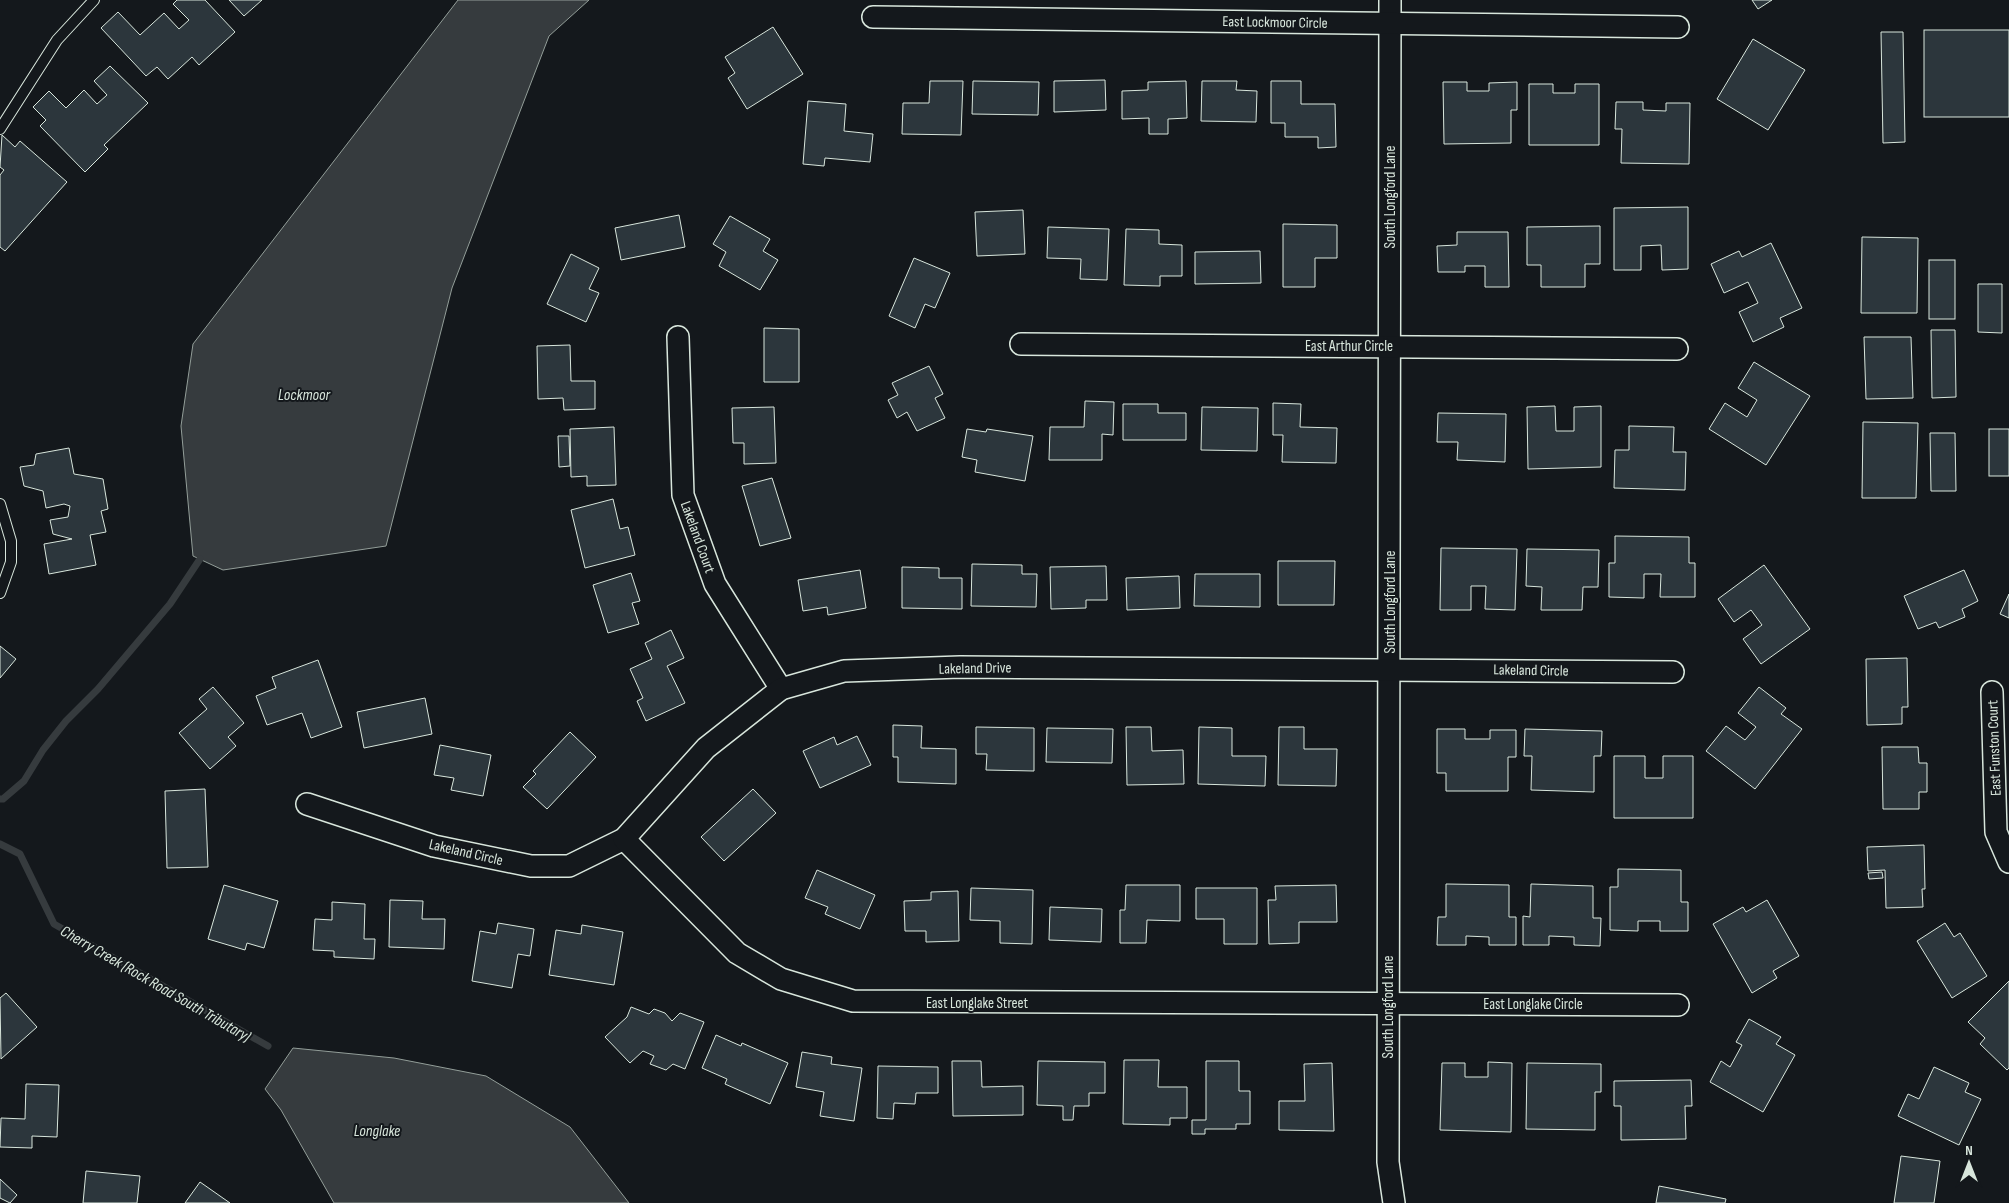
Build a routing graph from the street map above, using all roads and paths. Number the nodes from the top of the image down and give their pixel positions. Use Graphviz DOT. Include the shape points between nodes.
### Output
graph roads {
  1 [pos="94,0"];
  2 [pos="1390,0"];
  3 [pos="872,17"];
  4 [pos="1390,23"];
  5 [pos="1678,27"];
  6 [pos="0,129"];
  7 [pos="678,337"];
  8 [pos="1021,344"];
  9 [pos="1390,347"];
  10 [pos="1678,349"];
  11 [pos="0,504"];
  12 [pos="0,593"];
  13 [pos="1389,669"];
  14 [pos="1673,672"];
  15 [pos="781,689"];
  16 [pos="1992,692"];
  17 [pos="307,804"];
  18 [pos="624,839"];
  19 [pos="2009,862"];
  20 [pos="1388,1003"];
  21 [pos="1678,1005"];
  22 [pos="1394,1203"];
  1 -- 6 [label="lane" via="57,40"];
  2 -- 4 [label="street, South Longford Lane"];
  3 -- 4 [label="street, East Lockmoor Circle"];
  4 -- 5 [label="street, East Lockmoor Circle"];
  4 -- 9 [label="street, South Longford Lane"];
  7 -- 15 [label="street, Lakeland Court" via="683,495 715,584"];
  8 -- 9 [label="street, East Arthur Circle"];
  9 -- 10 [label="street, East Arthur Circle"];
  9 -- 13 [label="street, South Longford Lane"];
  11 -- 12 [label="lane" via="11,541 11,562"];
  13 -- 14 [label="street, Lakeland Circle"];
  13 -- 15 [label="street, Lakeland Drive" via="960,667 844,671"];
  13 -- 20 [label="street, South Longford Lane"];
  15 -- 18 [label="street, Lakeland Drive" via="706,748"];
  16 -- 19 [label="street, East Funston Court" via="1996,832"];
  17 -- 18 [label="street, Lakeland Circle" via="434,846 532,866 569,866"];
  18 -- 20 [label="street, East Longlake Street" via="737,953 781,979 853,1001"];
  20 -- 21 [label="street, East Longlake Circle"];
  20 -- 22 [label="street, South Longford Lane" via="1388,1162"];
}
